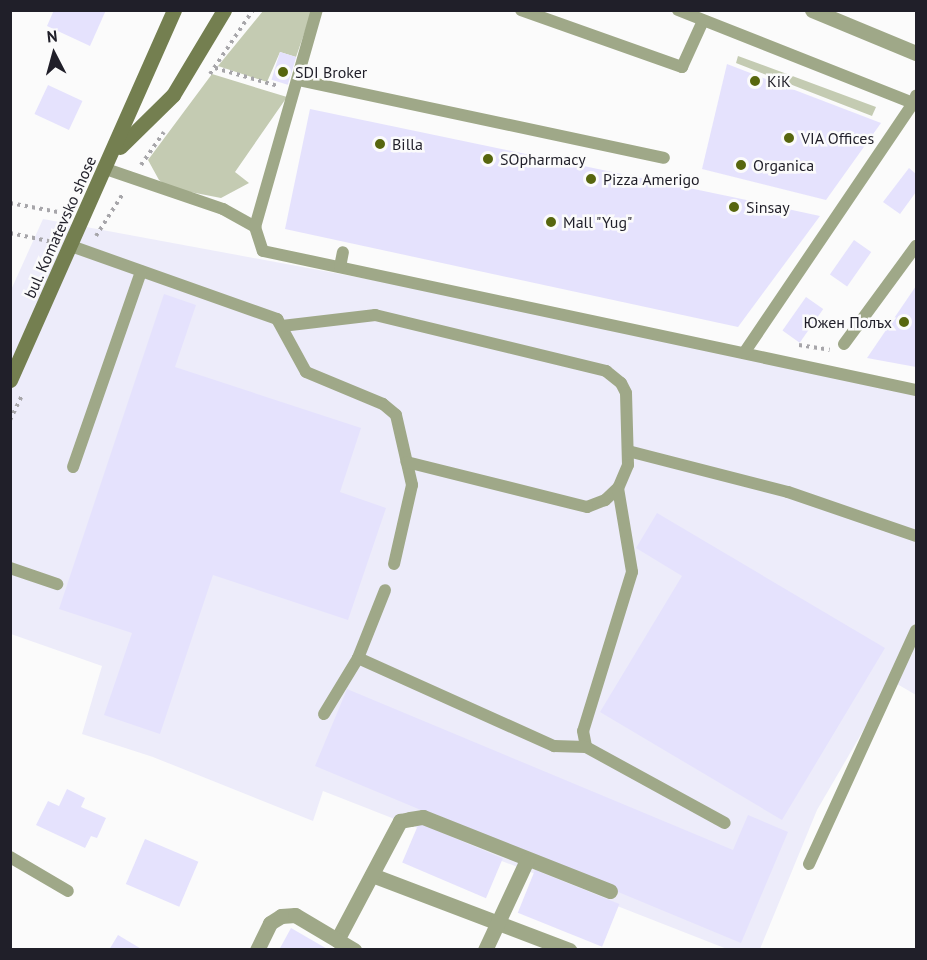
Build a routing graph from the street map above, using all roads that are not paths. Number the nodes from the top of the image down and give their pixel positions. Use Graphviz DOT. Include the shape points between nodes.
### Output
graph roads {
  1 [pos="174,10"];
  2 [pos="224,10"];
  3 [pos="317,10"];
  4 [pos="521,10"];
  5 [pos="678,10"];
  6 [pos="812,10"];
  7 [pos="703,21"];
  8 [pos="916,53"];
  9 [pos="297,85"];
  10 [pos="915,99"];
  11 [pos="113,154"];
  12 [pos="664,158"];
  13 [pos="106,169"];
  14 [pos="255,227"];
  15 [pos="71,246"];
  16 [pos="916,246"];
  17 [pos="344,252"];
  18 [pos="340,267"];
  19 [pos="141,272"];
  20 [pos="282,326"];
  21 [pos="844,344"];
  22 [pos="744,353"];
  23 [pos="15,357"];
  24 [pos="10,381"];
  25 [pos="916,390"];
  26 [pos="628,451"];
  27 [pos="407,462"];
  28 [pos="73,467"];
  29 [pos="618,488"];
  30 [pos="916,536"];
  31 [pos="394,564"];
  32 [pos="10,568"];
  33 [pos="57,584"];
  34 [pos="385,590"];
  35 [pos="916,630"];
  36 [pos="358,658"];
  37 [pos="324,714"];
  38 [pos="586,747"];
  39 [pos="725,823"];
  40 [pos="10,857"];
  41 [pos="527,860"];
  42 [pos="809,864"];
  43 [pos="372,875"];
  44 [pos="68,891"];
  45 [pos="610,891"];
  46 [pos="498,922"];
  47 [pos="338,940"];
  48 [pos="257,950"];
  49 [pos="354,950"];
  50 [pos="485,950"];
  51 [pos="569,950"];
  1 -- 11 [label="main road, bul. Komatevsko shose"];
  2 -- 11 [label="main road, bul. Komatevsko shose" via="173,95"];
  3 -- 9 [label="lane"];
  4 -- 7 [label="lane" via="682,67"];
  5 -- 7 [label="lane"];
  6 -- 8 [label="street"];
  7 -- 10 [label="lane"];
  9 -- 12 [label="lane"];
  9 -- 14 [label="lane"];
  10 -- 22 [label="lane"];
  11 -- 13 [label="main road, bul. Komatevsko shose"];
  13 -- 14 [label="lane" via="223,209"];
  13 -- 15 [label="main road, bul. Komatevsko shose"];
  14 -- 18 [label="lane" via="263,251"];
  15 -- 19 [label="lane"];
  15 -- 23 [label="main road, bul. Komatevsko shose"];
  16 -- 21 [label="lane"];
  17 -- 18 [label="lane"];
  18 -- 22 [label="lane"];
  19 -- 20 [label="lane" via="277,319"];
  19 -- 28 [label="lane"];
  20 -- 26 [label="lane" via="375,315 606,371 627,393"];
  20 -- 27 [label="lane" via="306,372 383,404 396,416"];
  22 -- 25 [label="lane"];
  23 -- 24 [label="main road, bul. Komatevsko shose"];
  26 -- 29 [label="lane" via="628,465"];
  26 -- 30 [label="lane" via="788,492"];
  27 -- 29 [label="lane" via="587,507 605,501"];
  27 -- 31 [label="lane" via="412,485"];
  29 -- 38 [label="lane" via="632,572 583,731"];
  32 -- 33 [label="lane"];
  34 -- 36 [label="lane"];
  35 -- 42 [label="lane"];
  36 -- 37 [label="lane"];
  36 -- 38 [label="lane" via="554,746"];
  38 -- 39 [label="lane"];
  40 -- 44 [label="lane"];
  41 -- 43 [label="street" via="416,818 400,821"];
  41 -- 45 [label="street"];
  41 -- 46 [label="street"];
  43 -- 46 [label="street"];
  43 -- 47 [label="street"];
  46 -- 50 [label="street"];
  46 -- 51 [label="street"];
  47 -- 48 [label="street" via="295,915 280,916 270,923"];
  47 -- 49 [label="street"];
}
